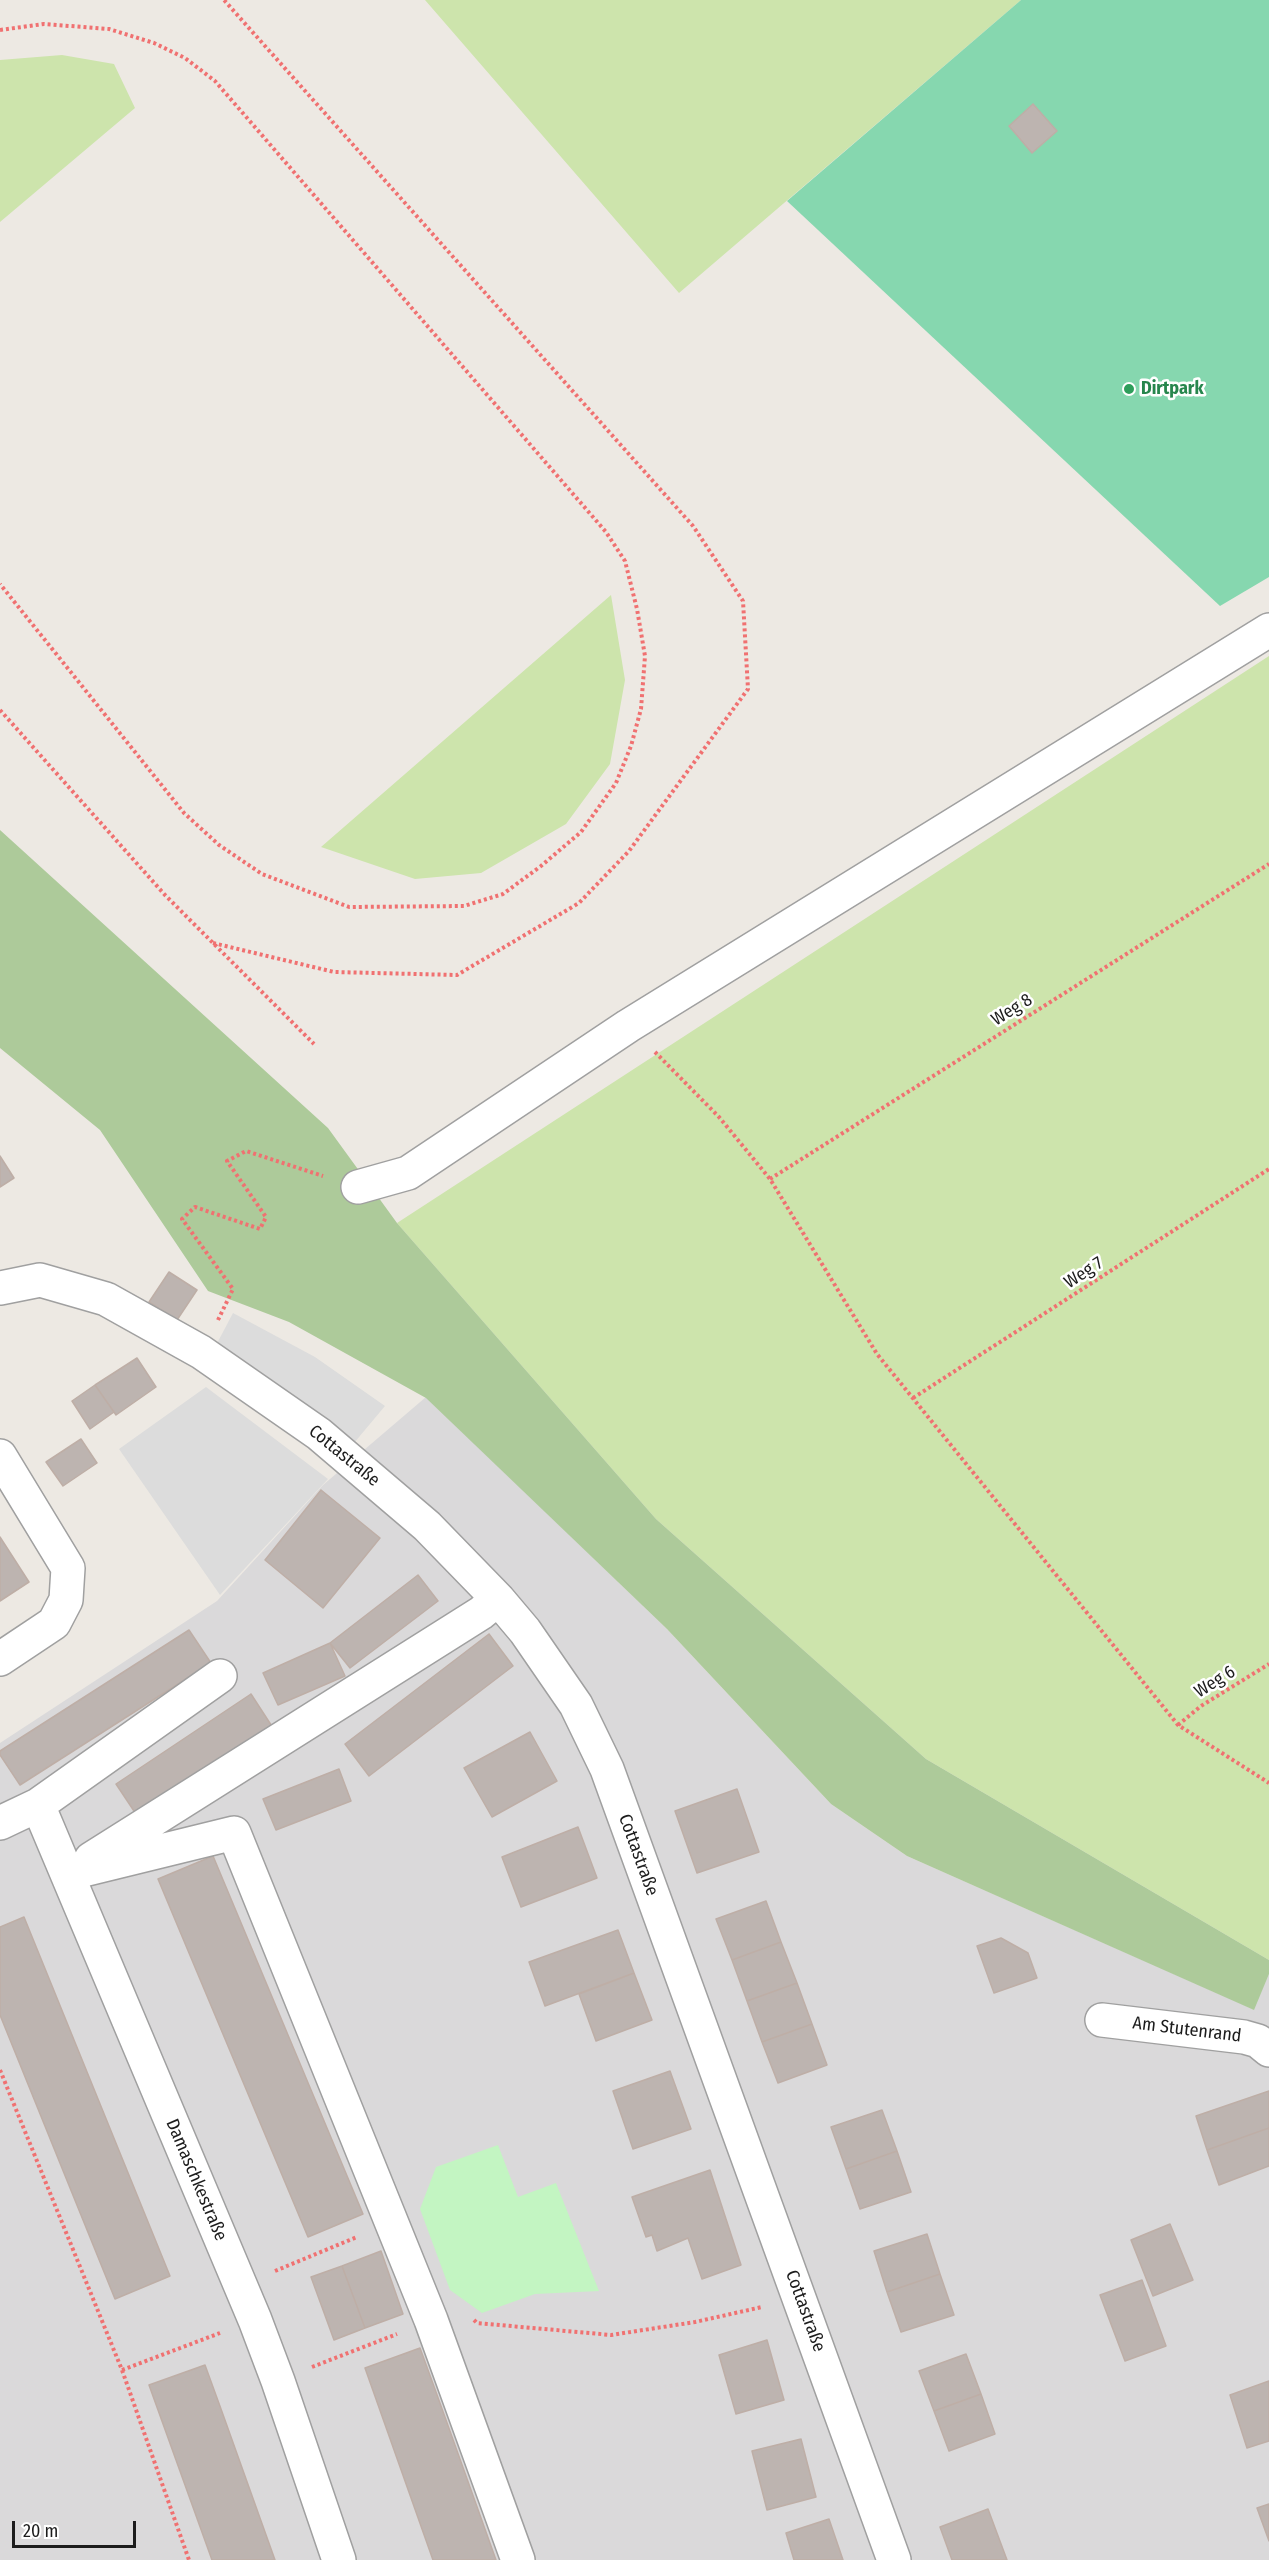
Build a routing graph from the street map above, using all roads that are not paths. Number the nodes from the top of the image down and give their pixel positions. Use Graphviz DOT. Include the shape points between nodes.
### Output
graph roads {
  1 [pos="1269,630"];
  2 [pos="358,1187"];
  3 [pos="0,1288"];
  4 [pos="0,1456"];
  5 [pos="498,1599"];
  6 [pos="0,1659"];
  7 [pos="220,1676"];
  8 [pos="38,1805"];
  9 [pos="0,1823"];
  10 [pos="67,1874"];
  11 [pos="1102,2020"];
  12 [pos="1269,2050"];
  13 [pos="339,2560"];
  14 [pos="518,2560"];
  15 [pos="894,2560"];
  1 -- 2 [label="street" via="628,1026 408,1173"];
  3 -- 5 [label="street, Cottastraße" via="39,1280 106,1299 201,1352 319,1434 427,1526"];
  4 -- 6 [label="street" via="68,1568 66,1599 54,1623"];
  5 -- 10 [label="street" via="482,1613"];
  5 -- 15 [label="street, Cottastraße" via="576,1705 607,1769"];
  7 -- 8 [label="street"];
  8 -- 9 [label="street"];
  8 -- 10 [label="street, Damaschkestraße"];
  10 -- 13 [label="street, Damaschkestraße" via="255,2320"];
  10 -- 14 [label="street" via="234,1833 431,2320"];
  11 -- 12 [label="street, Am Stutenrand" via="1244,2037"];
}
